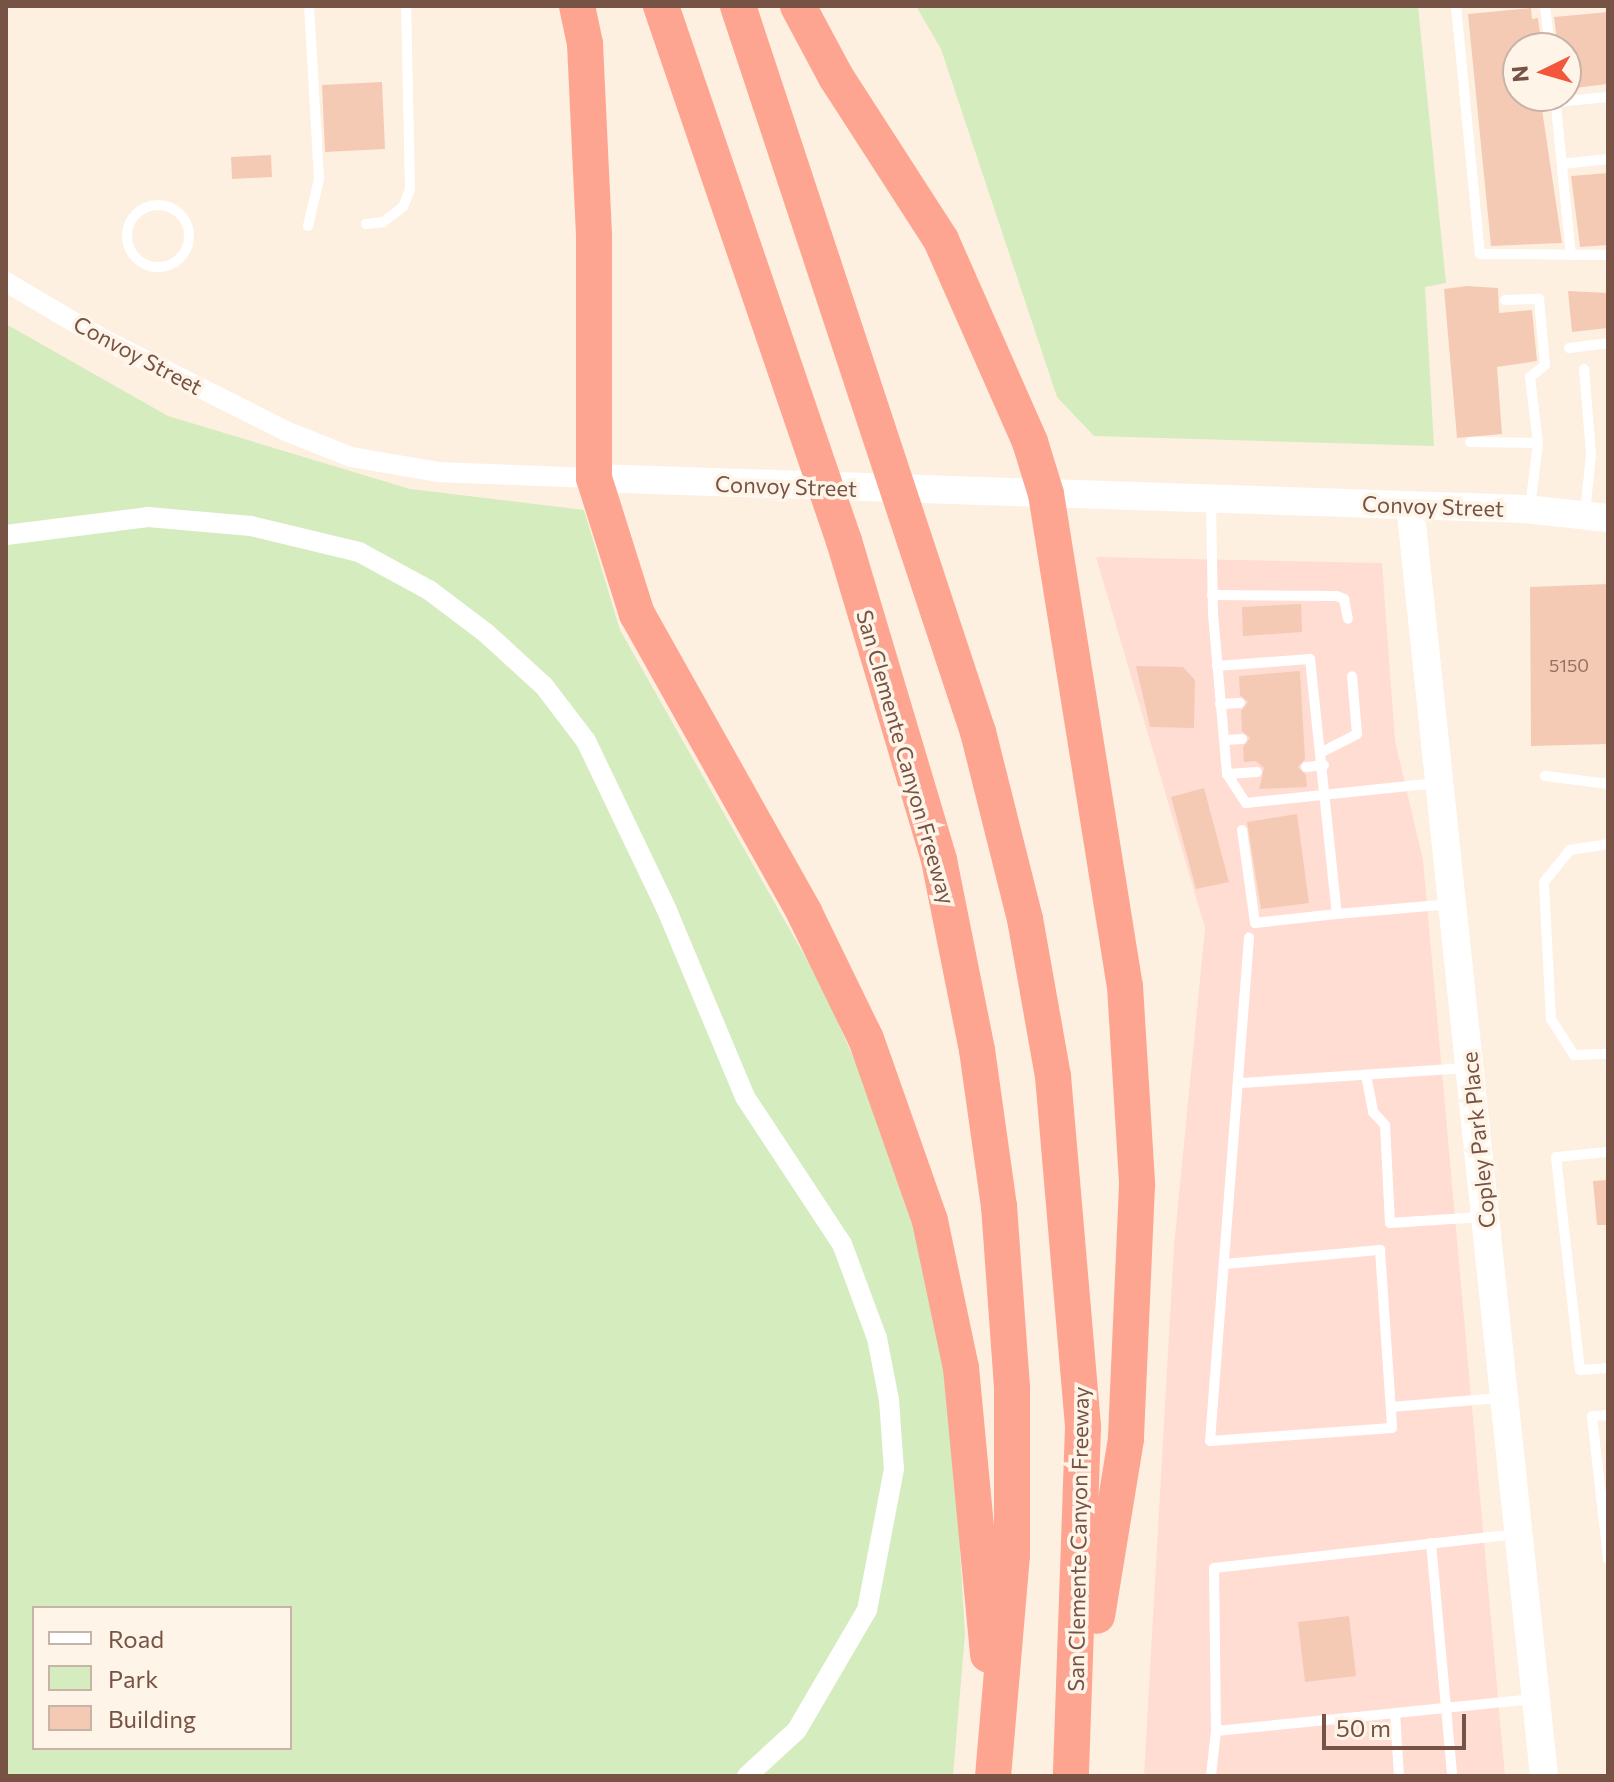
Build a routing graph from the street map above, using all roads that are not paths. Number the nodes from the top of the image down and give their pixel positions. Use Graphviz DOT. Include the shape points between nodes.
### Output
graph roads {
  1 [pos="309,6"];
  2 [pos="406,6"];
  3 [pos="577,6"];
  4 [pos="661,6"];
  5 [pos="738,6"];
  6 [pos="798,6"];
  7 [pos="1456,6"];
  8 [pos="1545,6"];
  9 [pos="1548,32"];
  10 [pos="1608,97"];
  11 [pos="1582,98"];
  12 [pos="1556,112"];
  13 [pos="1608,159"];
  14 [pos="1562,164"];
  15 [pos="366,224"];
  16 [pos="308,226"];
  17 [pos="1571,255"];
  18 [pos="1608,255"];
  19 [pos="177,263"];
  20 [pos="6,282"];
  21 [pos="1505,300"];
  22 [pos="1608,343"];
  23 [pos="1569,348"];
  24 [pos="1584,369"];
  25 [pos="1470,442"];
  26 [pos="1538,443"];
  27 [pos="594,478"];
  28 [pos="1046,494"];
  29 [pos="1211,499"];
  30 [pos="1410,505"];
  31 [pos="1530,509"];
  32 [pos="1597,517"];
  33 [pos="6,535"];
  34 [pos="1212,595"];
  35 [pos="1348,619"];
  36 [pos="1217,666"];
  37 [pos="1352,676"];
  38 [pos="1314,696"];
  39 [pos="1302,697"];
  40 [pos="1240,703"];
  41 [pos="1220,704"];
  42 [pos="1318,733"];
  43 [pos="1304,734"];
  44 [pos="1242,739"];
  45 [pos="1224,740"];
  46 [pos="1322,752"];
  47 [pos="1324,765"];
  48 [pos="1306,767"];
  49 [pos="1257,772"];
  50 [pos="1227,774"];
  51 [pos="1545,776"];
  52 [pos="1441,782"];
  53 [pos="1608,784"];
  54 [pos="1325,794"];
  55 [pos="1242,830"];
  56 [pos="1608,844"];
  57 [pos="1454,904"];
  58 [pos="1337,914"];
  59 [pos="1249,938"];
  60 [pos="1608,1054"];
  61 [pos="1471,1068"];
  62 [pos="1366,1075"];
  63 [pos="1241,1083"];
  64 [pos="1608,1152"];
  65 [pos="1486,1216"];
  66 [pos="1225,1264"];
  67 [pos="1608,1368"];
  68 [pos="1505,1397"];
  69 [pos="1391,1407"];
  70 [pos="1608,1415"];
  71 [pos="1519,1534"];
  72 [pos="1431,1543"];
  73 [pos="1608,1559"];
  74 [pos="1536,1698"];
  75 [pos="1447,1707"];
  76 [pos="1395,1713"];
  77 [pos="1216,1731"];
  78 [pos="995,1760"];
  79 [pos="1073,1762"];
  80 [pos="747,1776"];
  81 [pos="1211,1776"];
  82 [pos="1399,1776"];
  83 [pos="1452,1776"];
  84 [pos="1544,1776"];
  1 -- 16 [label="lane" via="319,179"];
  2 -- 15 [label="lane" via="410,190 403,207 383,222"];
  3 -- 27 [label="highway" via="585,44 594,237"];
  4 -- 78 [label="highway, San Clemente Canyon Freeway" via="844,541 939,860 974,1035 999,1206 1012,1388 1012,1555"];
  5 -- 79 [label="highway, San Clemente Canyon Freeway" via="978,732 1025,919 1053,1076 1083,1427"];
  6 -- 28 [label="highway" via="836,77 941,240 1030,442"];
  7 -- 17 [label="lane" via="1480,254"];
  8 -- 9 [label="lane"];
  10 -- 11 [label="lane"];
  12 -- 14 [label="lane"];
  13 -- 14 [label="lane"];
  14 -- 17 [label="lane"];
  17 -- 18 [label="lane"];
  19 -- 19 [label="lane" via="188,247 184,221 165,205 137,212 125,235 130,253 160,267"];
  20 -- 27 [label="street, Convoy Street" via="101,338 288,432 351,457 438,472"];
  21 -- 26 [label="lane" via="1539,299 1545,365 1530,377"];
  22 -- 23 [label="lane"];
  24 -- 32 [label="lane"];
  25 -- 26 [label="lane"];
  26 -- 31 [label="lane"];
  27 -- 28 [label="main road, Convoy Street"];
  27 -- 78 [label="highway" via="637,614 804,912 866,1039 930,1221 961,1368"];
  28 -- 29 [label="main road, Convoy Street"];
  28 -- 79 [label="highway" via="1125,986 1137,1185 1126,1439"];
  29 -- 30 [label="main road, Convoy Street"];
  29 -- 34 [label="lane"];
  30 -- 31 [label="main road, Convoy Street"];
  30 -- 52 [label="main road, Copley Park Place"];
  31 -- 32 [label="main road, Convoy Street"];
  33 -- 80 [label="street" via="148,517 251,526 359,552 429,590 486,633 544,686 586,741 666,908 745,1097 842,1244 877,1338 889,1400 894,1469 867,1610 797,1730"];
  34 -- 35 [label="lane" via="1337,596 1344,599"];
  34 -- 36 [label="lane"];
  36 -- 38 [label="lane" via="1310,659"];
  36 -- 41 [label="lane"];
  37 -- 46 [label="lane" via="1357,734"];
  38 -- 39 [label="lane"];
  38 -- 42 [label="lane"];
  40 -- 41 [label="lane"];
  41 -- 45 [label="lane"];
  42 -- 43 [label="lane"];
  42 -- 46 [label="lane"];
  44 -- 45 [label="lane"];
  45 -- 50 [label="lane"];
  46 -- 47 [label="lane"];
  47 -- 48 [label="lane"];
  47 -- 54 [label="lane"];
  49 -- 50 [label="lane"];
  50 -- 54 [label="lane" via="1246,803"];
  51 -- 53 [label="lane"];
  52 -- 54 [label="lane"];
  52 -- 57 [label="main road, Copley Park Place"];
  54 -- 58 [label="lane"];
  55 -- 58 [label="lane" via="1255,923"];
  56 -- 60 [label="lane" via="1570,850 1544,882 1551,1019 1574,1055"];
  57 -- 58 [label="lane"];
  57 -- 61 [label="main road, Copley Park Place"];
  59 -- 63 [label="lane"];
  61 -- 62 [label="lane"];
  61 -- 65 [label="main road, Copley Park Place"];
  62 -- 63 [label="lane"];
  62 -- 65 [label="lane" via="1373,1112 1385,1125 1390,1223"];
  63 -- 66 [label="lane"];
  64 -- 67 [label="lane" via="1556,1157 1580,1370"];
  65 -- 68 [label="main road, Copley Park Place"];
  66 -- 69 [label="lane" via="1380,1250"];
  66 -- 69 [label="lane" via="1210,1441 1392,1428"];
  68 -- 69 [label="lane"];
  68 -- 71 [label="main road, Copley Park Place"];
  70 -- 73 [label="lane" via="1592,1416"];
  71 -- 72 [label="lane"];
  71 -- 74 [label="main road, Copley Park Place"];
  72 -- 75 [label="lane"];
  72 -- 77 [label="lane" via="1214,1568"];
  74 -- 75 [label="lane"];
  74 -- 84 [label="main road, Copley Park Place"];
  75 -- 76 [label="lane"];
  75 -- 83 [label="lane"];
  76 -- 77 [label="lane"];
  76 -- 82 [label="lane"];
  77 -- 81 [label="lane"];
}
